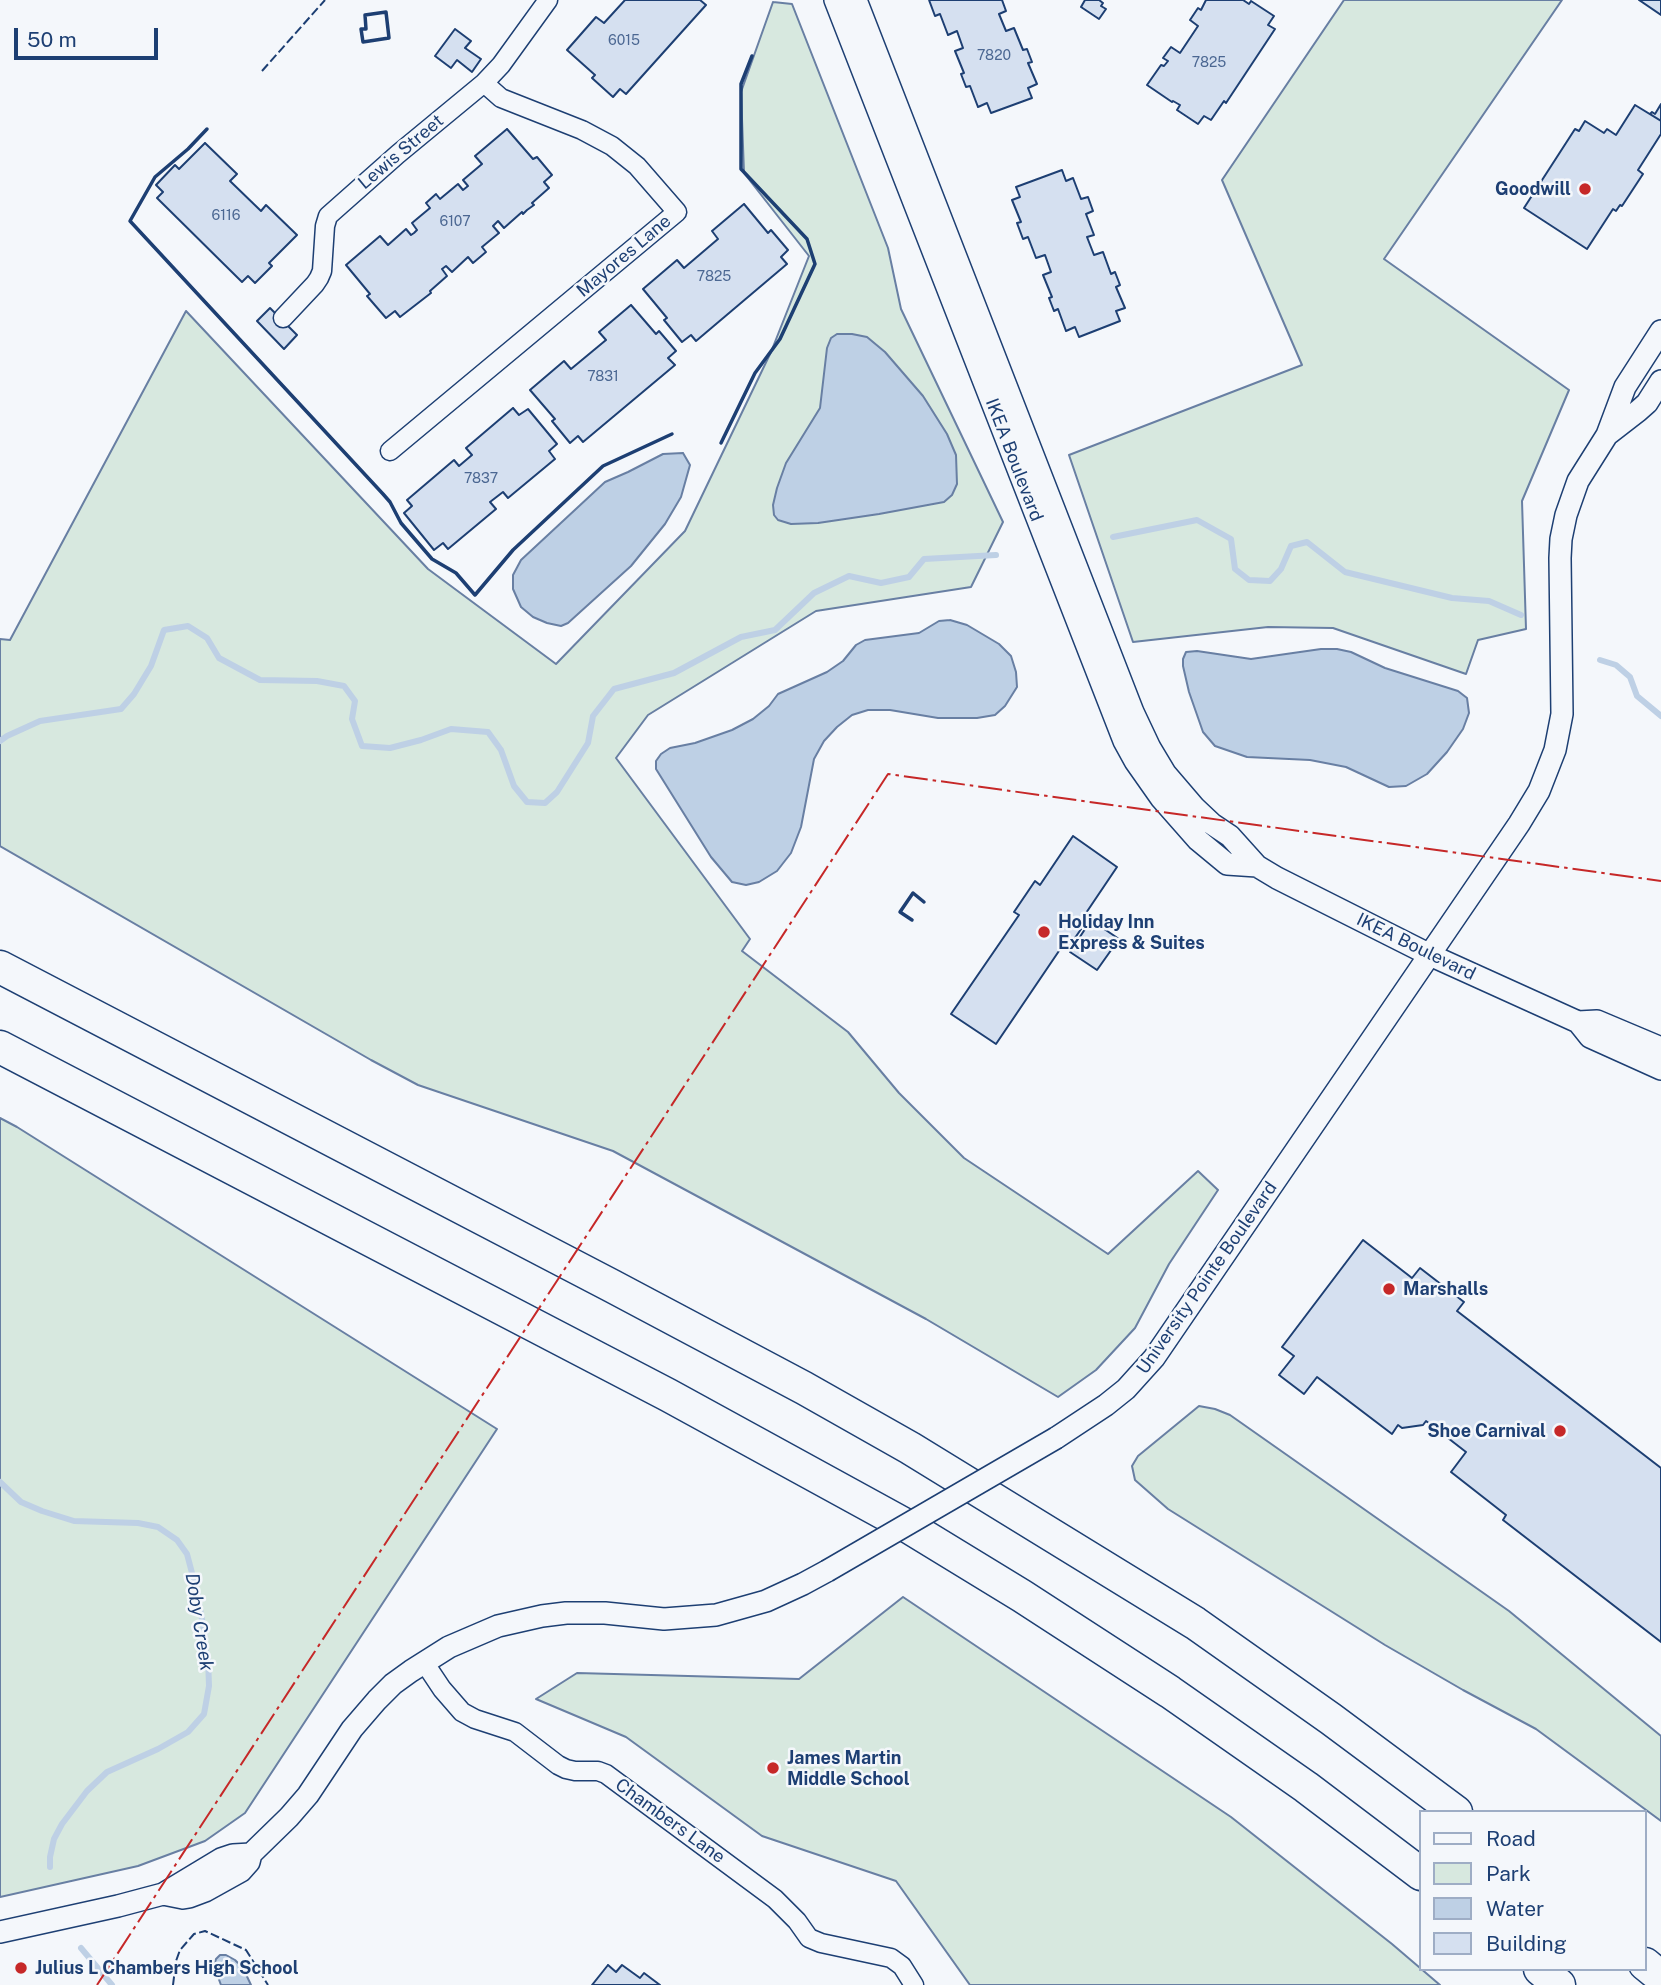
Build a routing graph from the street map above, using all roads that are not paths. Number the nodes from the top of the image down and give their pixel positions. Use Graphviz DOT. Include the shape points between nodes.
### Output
graph roads {
  1 [pos="548,0"];
  2 [pos="835,0"];
  3 [pos="856,0"];
  4 [pos="484,83"];
  5 [pos="283,318"];
  6 [pos="1661,331"];
  7 [pos="976,334"];
  8 [pos="1661,381"];
  9 [pos="1607,435"];
  10 [pos="390,451"];
  11 [pos="1430,955"];
  12 [pos="0,967"];
  13 [pos="1578,1022"];
  14 [pos="0,1047"];
  15 [pos="1661,1048"];
  16 [pos="1661,1069"];
  17 [pos="424,1662"];
  18 [pos="1453,1810"];
  19 [pos="1420,1873"];
  20 [pos="0,1932"];
  21 [pos="1647,1966"];
  22 [pos="1542,1971"];
  23 [pos="1661,1977"];
  24 [pos="914,1985"];
  25 [pos="1559,1985"];
  1 -- 4 [label="street, Lewis Street"];
  2 -- 7 [label="street, IKEA Boulevard"];
  3 -- 7 [label="street, IKEA Boulevard"];
  4 -- 5 [label="street, Lewis Street" via="328,216 319,278"];
  4 -- 10 [label="street, Mayores Lane" via="501,98 612,146 637,166 677,212"];
  6 -- 9 [label="street, University Pointe Boulevard" via="1625,387"];
  7 -- 11 [label="street, IKEA Boulevard" via="1142,732 1166,773 1195,808 1257,866"];
  8 -- 9 [label="street, University Pointe Boulevard" via="1638,411"];
  9 -- 11 [label="street, University Pointe Boulevard" via="1578,481 1563,527 1563,697 1552,760 1519,824"];
  11 -- 13 [label="street, IKEA Boulevard"];
  11 -- 17 [label="street, University Pointe Boulevard, bridge" via="1154,1358 1106,1405 827,1571 766,1601 716,1615 664,1619 566,1613 522,1620 472,1636"];
  12 -- 18 [label="highway" via="792,1381 910,1448 1195,1623"];
  13 -- 15 [label="street, IKEA Boulevard" via="1597,1021"];
  13 -- 16 [label="street, IKEA Boulevard" via="1590,1037"];
  14 -- 19 [label="highway" via="680,1401 909,1527 1170,1692"];
  17 -- 20 [label="street, University Pointe Boulevard" via="369,1708 308,1795 251,1854 220,1859 163,1894"];
  17 -- 24 [label="street, Chambers Lane" via="451,1701 468,1716 515,1732 566,1769 606,1774 775,1899 810,1938 891,1958"];
  21 -- 23 [label="highway"];
  22 -- 25 [label="highway"];
}
